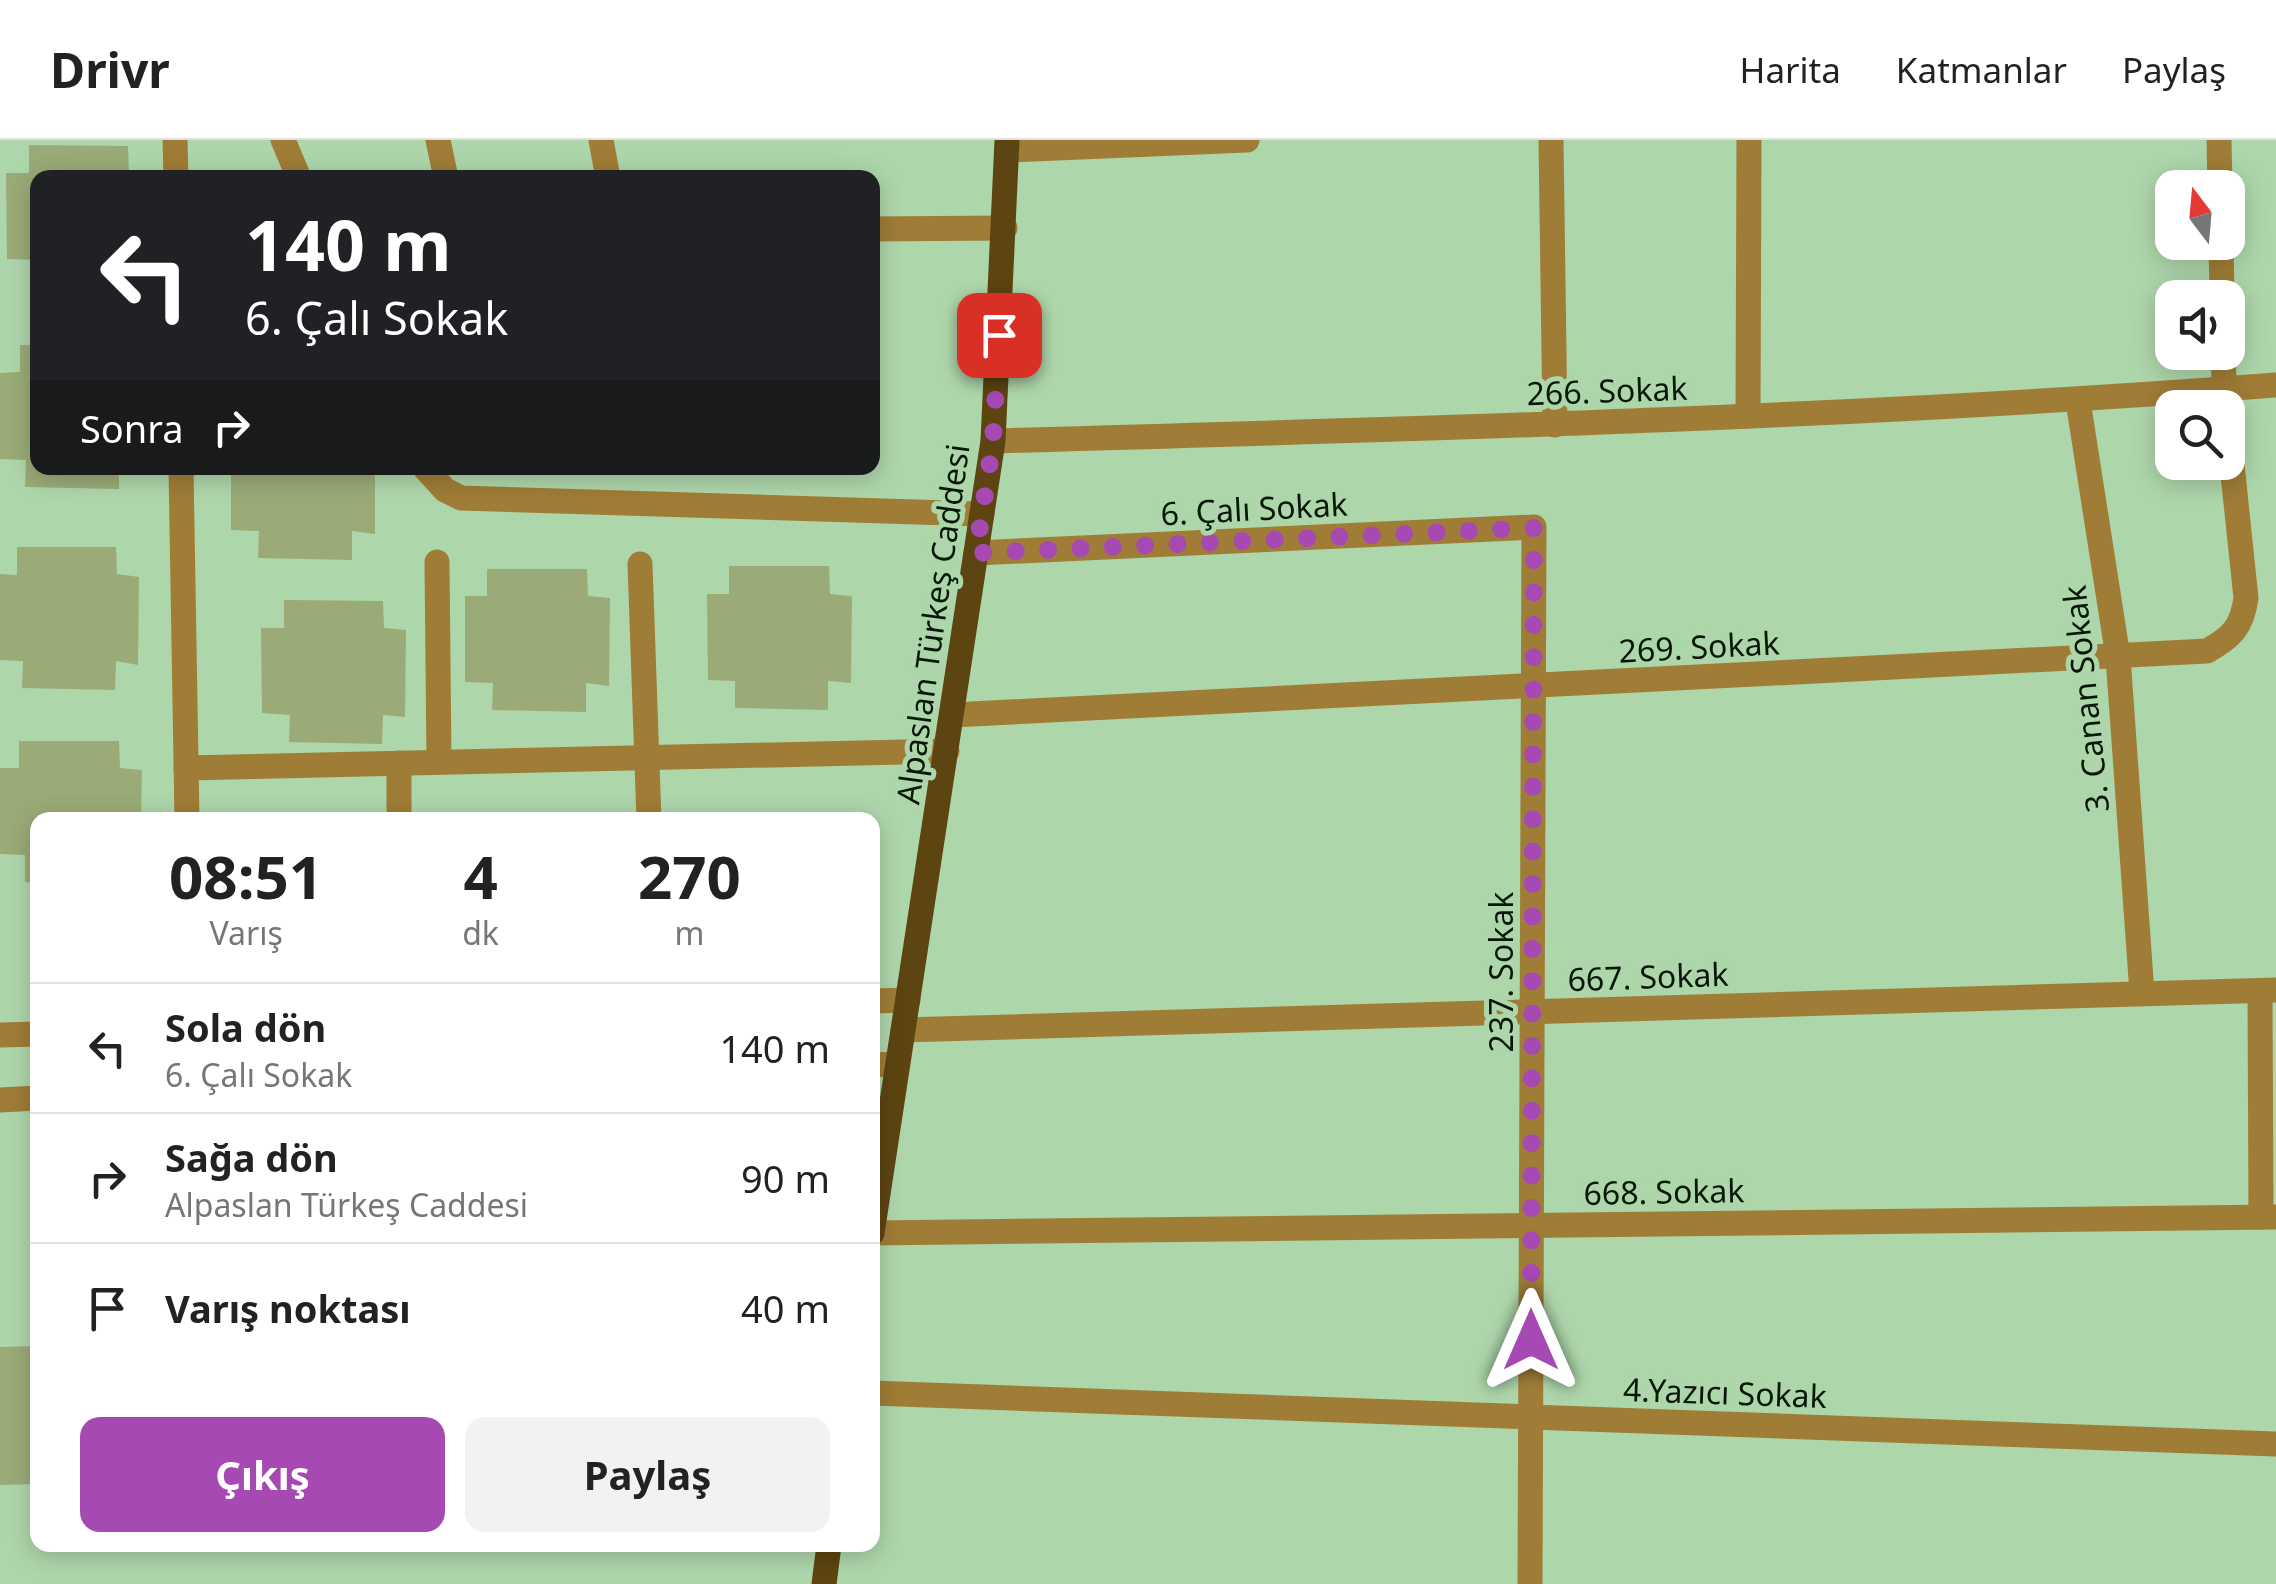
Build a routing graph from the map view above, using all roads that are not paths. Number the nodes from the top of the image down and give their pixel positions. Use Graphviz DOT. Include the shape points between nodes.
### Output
graph roads {
  1 [pos="176,140"];
  2 [pos="283,140"];
  3 [pos="438,140"];
  4 [pos="601,140"];
  5 [pos="1247,140"];
  6 [pos="1550,140"];
  7 [pos="1749,140"];
  8 [pos="2219,140"];
  9 [pos="1007,145"];
  10 [pos="176,170"];
  11 [pos="296,170"];
  12 [pos="444,170"];
  13 [pos="607,170"];
  14 [pos="2220,170"];
  15 [pos="1005,228"];
  16 [pos="880,229"];
  17 [pos="2276,385"];
  18 [pos="2245,393"];
  19 [pos="2155,399"];
  20 [pos="2078,401"];
  21 [pos="1748,416"];
  22 [pos="1554,425"];
  23 [pos="993,442"];
  24 [pos="181,475"];
  25 [pos="431,475"];
  26 [pos="2234,480"];
  27 [pos="982,514"];
  28 [pos="1534,528"];
  29 [pos="976,553"];
  30 [pos="437,562"];
  31 [pos="640,564"];
  32 [pos="2118,657"];
  33 [pos="1534,688"];
  34 [pos="952,715"];
  35 [pos="947,751"];
  36 [pos="647,758"];
  37 [pos="439,762"];
  38 [pos="399,764"];
  39 [pos="186,768"];
  40 [pos="187,812"];
  41 [pos="399,812"];
  42 [pos="649,812"];
  43 [pos="2268,991"];
  44 [pos="2142,993"];
  45 [pos="908,1000"];
  46 [pos="880,1001"];
  47 [pos="1532,1012"];
  48 [pos="903,1030"];
  49 [pos="30,1034"];
  50 [pos="0,1035"];
  51 [pos="884,1064"];
  52 [pos="30,1098"];
  53 [pos="0,1100"];
  54 [pos="880,1120"];
  55 [pos="2268,1217"];
  56 [pos="1531,1225"];
  57 [pos="880,1233"];
  58 [pos="880,1394"];
  59 [pos="1531,1418"];
  60 [pos="2276,1444"];
  61 [pos="829,1552"];
  62 [pos="824,1584"];
  63 [pos="1530,1584"];
  1 -- 10 [label="street"];
  2 -- 11 [label="street"];
  3 -- 12 [label="street"];
  4 -- 13 [label="street"];
  5 -- 9 [label="street"];
  6 -- 22 [label="street"];
  7 -- 21 [label="street"];
  8 -- 14 [label="street"];
  9 -- 15 [label="main road, Alpaslan Türkeş Caddesi"];
  15 -- 16 [label="street"];
  15 -- 23 [label="main road, Alpaslan Türkeş Caddesi"];
  17 -- 18 [label="street, 266. Sokak"];
  19 -- 20 [label="street, 266. Sokak"];
  20 -- 21 [label="street, 266. Sokak"];
  20 -- 32 [label="street, 3. Canan Sokak"];
  21 -- 22 [label="street, 266. Sokak"];
  22 -- 23 [label="street, 266. Sokak"];
  23 -- 27 [label="main road, Alpaslan Türkeş Caddesi"];
  24 -- 39 [label="street"];
  25 -- 27 [label="street" via="461,498"];
  26 -- 32 [label="street, 269. Sokak" via="2246,598 2232,637 2206,651"];
  27 -- 29 [label="main road, Alpaslan Türkeş Caddesi"];
  28 -- 29 [label="street, 6. Çalı Sokak"];
  28 -- 33 [label="street, 237. Sokak"];
  29 -- 34 [label="main road, Alpaslan Türkeş Caddesi"];
  30 -- 37 [label="street"];
  31 -- 36 [label="street"];
  32 -- 33 [label="street, 269. Sokak"];
  32 -- 44 [label="street, 3. Canan Sokak"];
  33 -- 34 [label="street, 269. Sokak"];
  33 -- 47 [label="street, 237. Sokak"];
  34 -- 35 [label="main road, Alpaslan Türkeş Caddesi"];
  35 -- 36 [label="street"];
  35 -- 45 [label="main road, Alpaslan Türkeş Caddesi"];
  36 -- 37 [label="street"];
  36 -- 42 [label="street"];
  37 -- 38 [label="street"];
  38 -- 39 [label="street"];
  38 -- 41 [label="street"];
  39 -- 40 [label="street"];
  43 -- 44 [label="street, 667. Sokak"];
  43 -- 55 [label="street"];
  44 -- 47 [label="street, 667. Sokak"];
  45 -- 46 [label="street"];
  45 -- 48 [label="main road, Alpaslan Türkeş Caddesi"];
  47 -- 48 [label="street, 667. Sokak"];
  47 -- 56 [label="street, 237. Sokak"];
  48 -- 51 [label="main road, Alpaslan Türkeş Caddesi"];
  49 -- 50 [label="street"];
  51 -- 54 [label="main road, Alpaslan Türkeş Caddesi"];
  52 -- 53 [label="street"];
  55 -- 56 [label="street, 668. Sokak"];
  56 -- 57 [label="street, 668. Sokak"];
  56 -- 59 [label="street, 237. Sokak"];
  58 -- 59 [label="street, 4.Yazıcı Sokak"];
  59 -- 60 [label="street, 4.Yazıcı Sokak"];
  59 -- 63 [label="street, 237. Sokak"];
  61 -- 62 [label="main road"];
}
